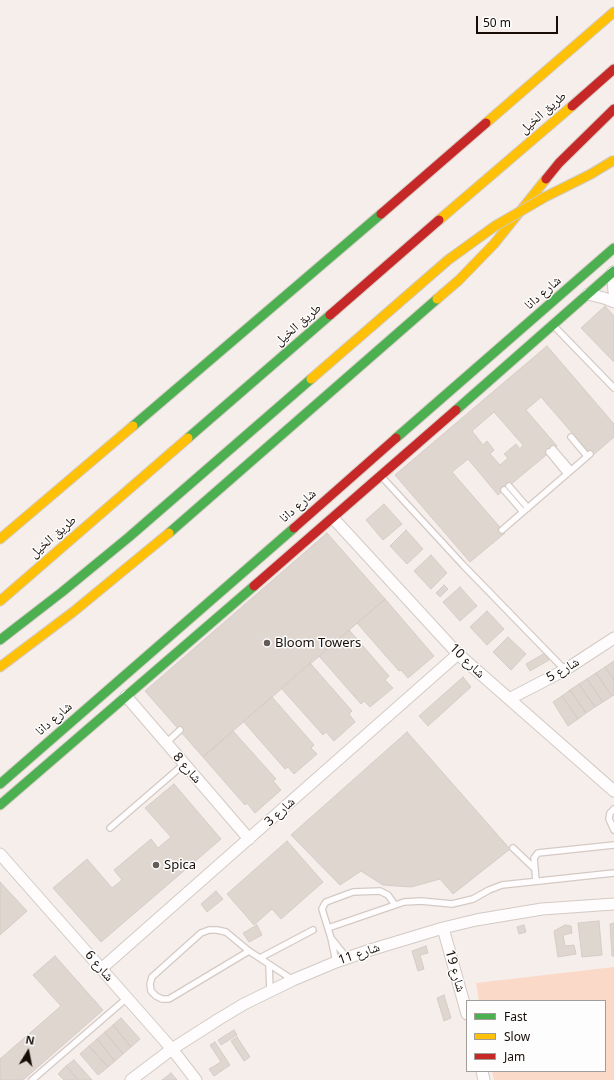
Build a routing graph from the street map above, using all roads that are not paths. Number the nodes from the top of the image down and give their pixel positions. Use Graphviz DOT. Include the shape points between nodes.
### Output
graph roads {
  1 [pos="614,12"];
  2 [pos="596,16"];
  3 [pos="586,36"];
  4 [pos="614,69"];
  5 [pos="614,109"];
  6 [pos="614,160"];
  7 [pos="614,248"];
  8 [pos="614,271"];
  9 [pos="614,292"];
  10 [pos="588,294"];
  11 [pos="614,302"];
  12 [pos="553,325"];
  13 [pos="614,388"];
  14 [pos="571,437"];
  15 [pos="551,450"];
  16 [pos="569,472"];
  17 [pos="381,476"];
  18 [pos="507,488"];
  19 [pos="328,498"];
  20 [pos="318,507"];
  21 [pos="526,510"];
  22 [pos="334,517"];
  23 [pos="502,530"];
  24 [pos="0,539"];
  25 [pos="468,560"];
  26 [pos="463,565"];
  27 [pos="0,601"];
  28 [pos="614,638"];
  29 [pos="0,640"];
  30 [pos="458,654"];
  31 [pos="0,668"];
  32 [pos="565,670"];
  33 [pos="119,680"];
  34 [pos="109,688"];
  35 [pos="125,697"];
  36 [pos="509,699"];
  37 [pos="180,730"];
  38 [pos="166,743"];
  39 [pos="184,764"];
  40 [pos="0,784"];
  41 [pos="614,791"];
  42 [pos="0,805"];
  43 [pos="614,809"];
  44 [pos="110,828"];
  45 [pos="614,830"];
  46 [pos="249,839"];
  47 [pos="614,845"];
  48 [pos="513,848"];
  49 [pos="0,854"];
  50 [pos="535,869"];
  51 [pos="614,873"];
  52 [pos="536,881"];
  53 [pos="395,904"];
  54 [pos="614,904"];
  55 [pos="328,928"];
  56 [pos="443,928"];
  57 [pos="313,930"];
  58 [pos="331,938"];
  59 [pos="249,951"];
  60 [pos="260,958"];
  61 [pos="347,958"];
  62 [pos="336,962"];
  63 [pos="269,965"];
  64 [pos="101,969"];
  65 [pos="293,980"];
  66 [pos="270,991"];
  67 [pos="127,998"];
  68 [pos="466,1010"];
  69 [pos="172,1049"];
  70 [pos="32,1080"];
  71 [pos="131,1080"];
  72 [pos="196,1080"];
  1 -- 3 [label="main road"];
  2 -- 3 [label="main road"];
  3 -- 24 [label="main road"];
  4 -- 27 [label="main road, طريق الخيل"];
  5 -- 31 [label="main road" via="559,163 506,229 459,280 149,550"];
  6 -- 29 [label="main road, bridge" via="519,210 448,260 129,537"];
  7 -- 19 [label="main road, شارع دانا"];
  8 -- 9 [label="street"];
  8 -- 10 [label="main road"];
  10 -- 11 [label="street"];
  10 -- 12 [label="main road"];
  12 -- 13 [label="lane"];
  12 -- 17 [label="main road"];
  14 -- 16 [label="lane" via="589,455"];
  15 -- 16 [label="lane"];
  16 -- 21 [label="lane"];
  17 -- 22 [label="main road"];
  17 -- 26 [label="lane"];
  18 -- 21 [label="lane"];
  19 -- 20 [label="main road, شارع دانا"];
  19 -- 22 [label="main road" via="332,497 341,503"];
  20 -- 22 [label="main road" via="315,515 320,522"];
  20 -- 33 [label="main road, شارع دانا"];
  21 -- 23 [label="lane"];
  22 -- 30 [label="street, شارع 10"];
  22 -- 35 [label="main road"];
  25 -- 26 [label="lane"];
  26 -- 32 [label="lane"];
  28 -- 32 [label="street, شارع 5"];
  30 -- 36 [label="street, شارع 10"];
  30 -- 46 [label="street, شارع 3"];
  32 -- 36 [label="street, شارع 5"];
  33 -- 34 [label="main road, شارع دانا"];
  33 -- 35 [label="main road" via="129,682 131,686"];
  34 -- 35 [label="main road" via="107,692 112,702"];
  34 -- 40 [label="main road, شارع دانا"];
  35 -- 38 [label="street, شارع 8"];
  35 -- 42 [label="main road"];
  36 -- 41 [label="street, شارع 10"];
  37 -- 38 [label="lane"];
  38 -- 39 [label="street, شارع 8"];
  39 -- 44 [label="lane"];
  39 -- 46 [label="street, شارع 8"];
  43 -- 45 [label="lane" via="609,819"];
  46 -- 64 [label="street, شارع 3"];
  47 -- 50 [label="lane" via="538,853 534,858"];
  48 -- 50 [label="lane"];
  49 -- 64 [label="street, شارع 6"];
  50 -- 52 [label="lane"];
  51 -- 52 [label="lane"];
  52 -- 53 [label="lane" via="502,884 474,899 452,904 412,900"];
  53 -- 55 [label="lane"];
  53 -- 55 [label="lane" via="388,895 380,891 358,891 348,894 324,905 323,913"];
  54 -- 56 [label="street, شارع 11" via="536,910"];
  55 -- 58 [label="lane"];
  56 -- 61 [label="street, شارع 11"];
  56 -- 68 [label="street, شارع 19"];
  57 -- 60 [label="lane"];
  58 -- 61 [label="lane"];
  58 -- 62 [label="lane"];
  59 -- 59 [label="lane" via="226,932 209,930 201,933 152,977 151,991 162,1000 169,999"];
  59 -- 60 [label="lane"];
  60 -- 63 [label="lane"];
  61 -- 62 [label="street, شارع 11"];
  62 -- 65 [label="street, شارع 11"];
  63 -- 65 [label="lane"];
  63 -- 66 [label="lane"];
  64 -- 67 [label="street, شارع 6"];
  65 -- 66 [label="street, شارع 11"];
  66 -- 69 [label="street, شارع 11"];
  67 -- 69 [label="street, شارع 6"];
  67 -- 70 [label="lane"];
  69 -- 71 [label="street, شارع 11"];
  69 -- 72 [label="street, شارع 6"];
}
